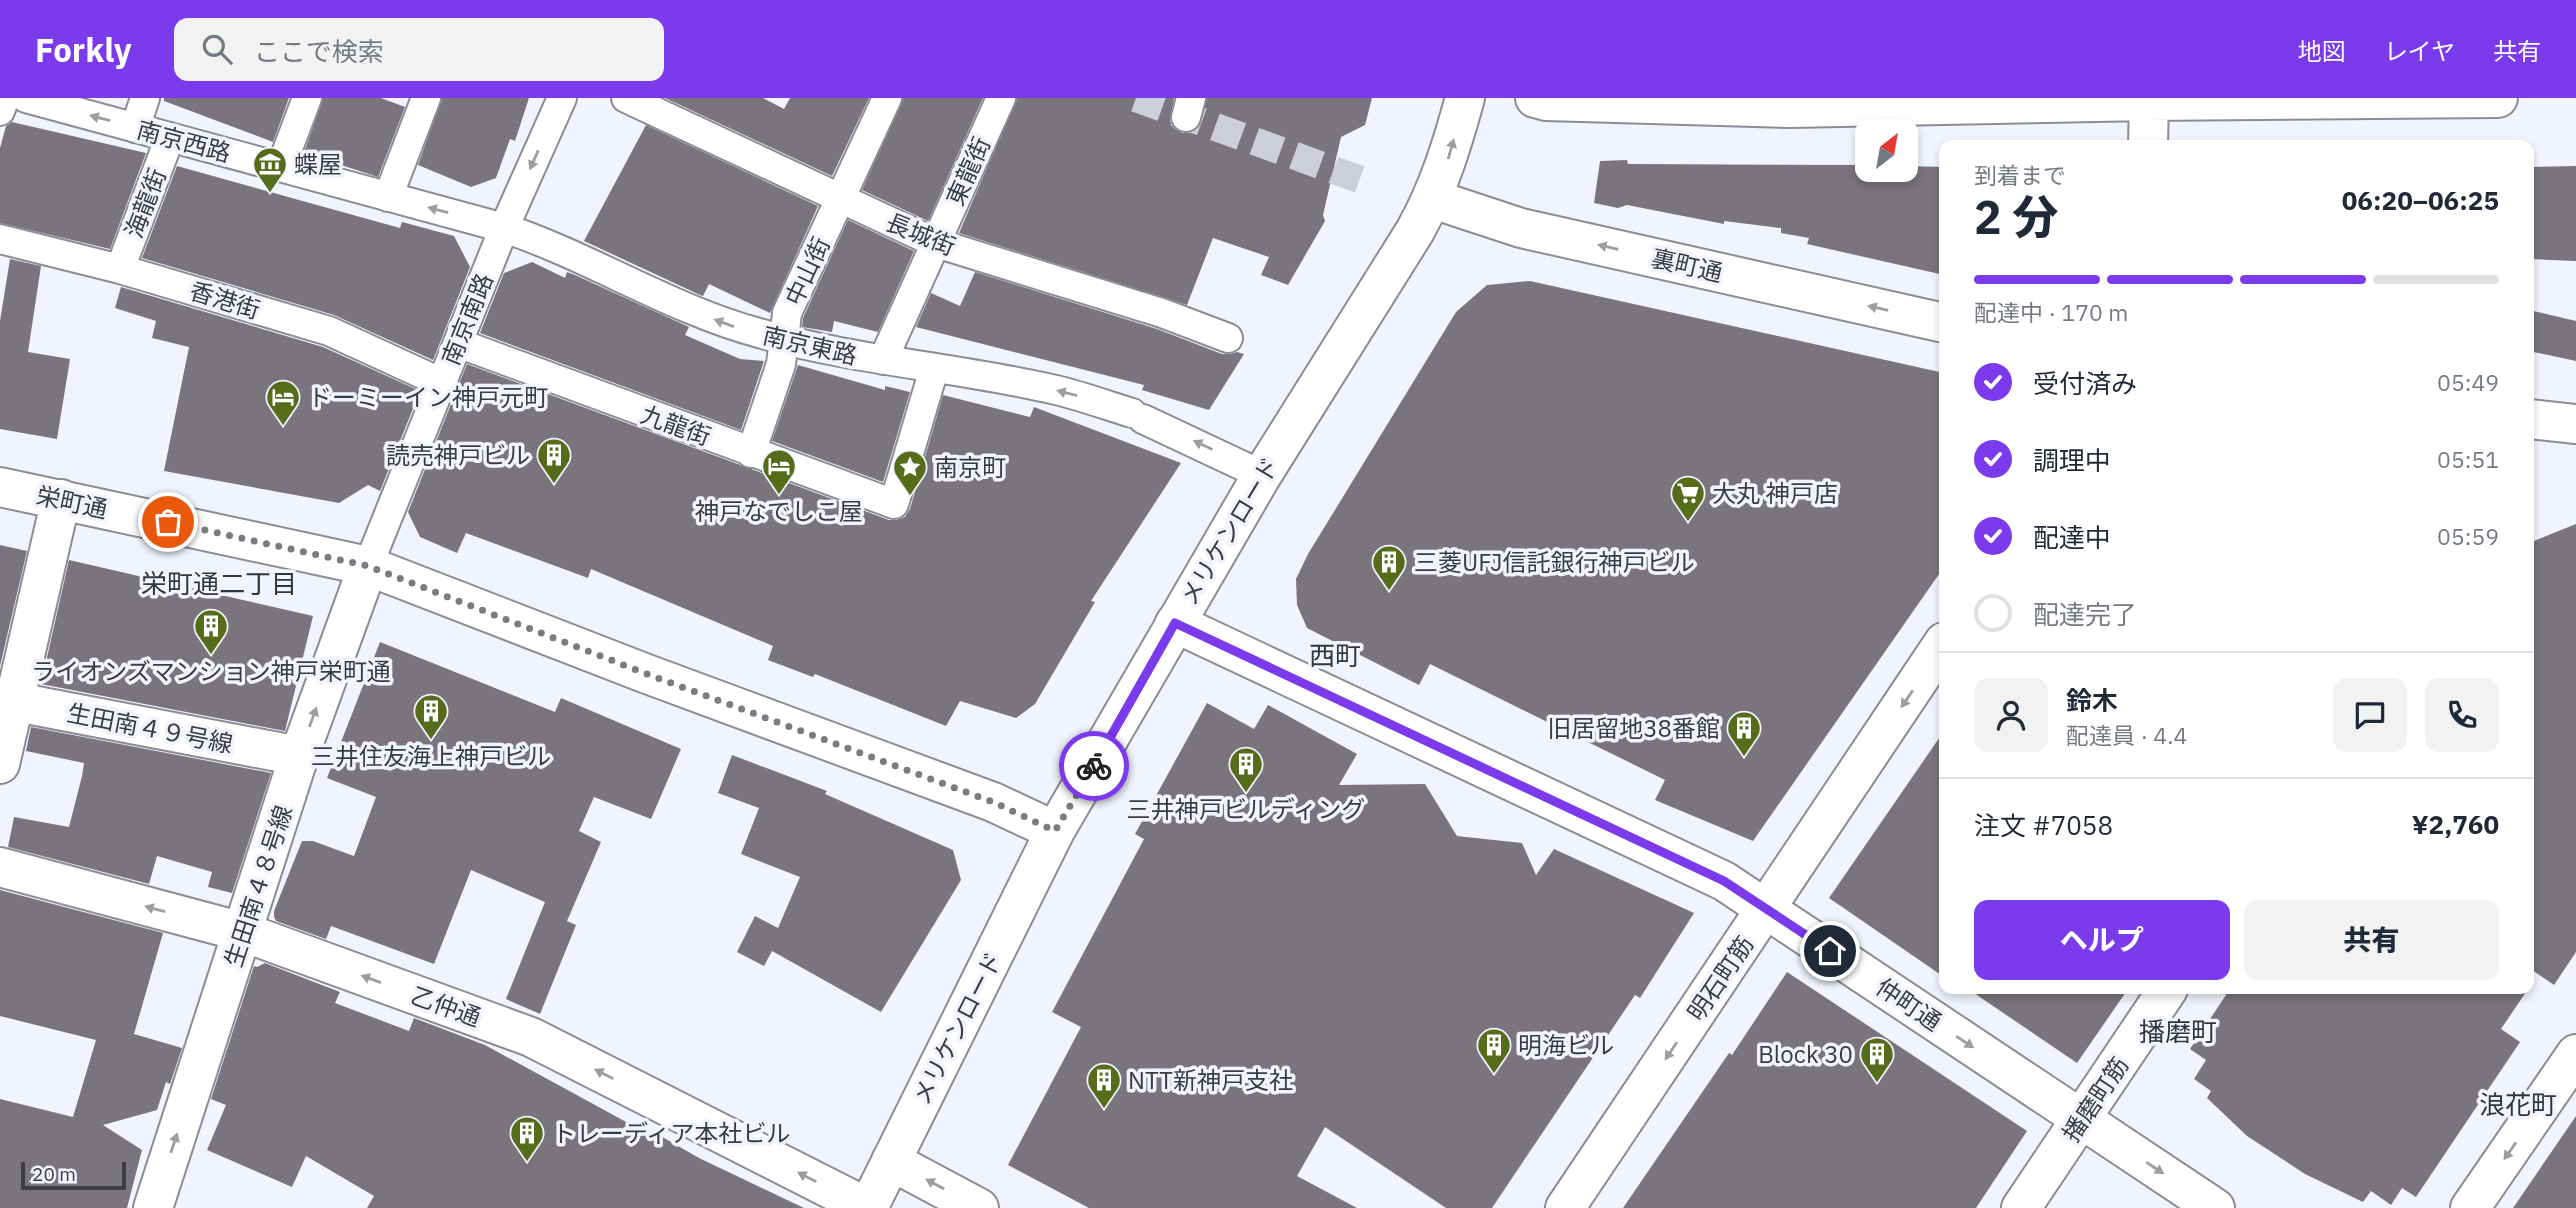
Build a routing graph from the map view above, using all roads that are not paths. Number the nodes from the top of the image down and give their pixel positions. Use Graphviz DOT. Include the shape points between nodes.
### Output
graph roads {
  1 [pos="5,98"];
  2 [pos="26,98"];
  3 [pos="145,98"];
  4 [pos="307,98"];
  5 [pos="426,98"];
  6 [pos="562,98"];
  7 [pos="626,98"];
  8 [pos="887,98"];
  9 [pos="1001,98"];
  10 [pos="1465,98"];
  11 [pos="1535,98"];
  12 [pos="2498,98"];
  13 [pos="2148,99"];
  14 [pos="1791,103"];
  15 [pos="0,111"];
  16 [pos="135,128"];
  17 [pos="170,138"];
  18 [pos="2148,140"];
  19 [pos="281,167"];
  20 [pos="388,197"];
  21 [pos="841,199"];
  22 [pos="1433,199"];
  23 [pos="504,228"];
  24 [pos="0,239"];
  25 [pos="936,243"];
  26 [pos="120,268"];
  27 [pos="1939,322"];
  28 [pos="1228,338"];
  29 [pos="783,340"];
  30 [pos="458,343"];
  31 [pos="883,359"];
  32 [pos="934,369"];
  33 [pos="442,383"];
  34 [pos="751,453"];
  35 [pos="1262,475"];
  36 [pos="0,487"];
  37 [pos="61,499"];
  38 [pos="368,566"];
  39 [pos="1175,623"];
  40 [pos="1939,650"];
  41 [pos="7,700"];
  42 [pos="299,756"];
  43 [pos="0,764"];
  44 [pos="1055,831"];
  45 [pos="0,867"];
  46 [pos="1766,909"];
  47 [pos="243,932"];
  48 [pos="2165,994"];
  49 [pos="2576,1054"];
  50 [pos="2081,1119"];
  51 [pos="891,1161"];
  52 [pos="153,1208"];
  53 [pos="868,1208"];
  54 [pos="979,1208"];
  55 [pos="1564,1208"];
  56 [pos="2021,1208"];
  57 [pos="2215,1208"];
  58 [pos="2470,1208"];
  1 -- 15 [label="street"];
  16 -- 2 [label="street, 南京西路, one-way"];
  3 -- 16 [label="street"];
  4 -- 19 [label="street"];
  5 -- 20 [label="street"];
  6 -- 23 [label="street, 南京南路, one-way"];
  7 -- 21 [label="street, 長城街"];
  8 -- 21 [label="street, 中山街"];
  9 -- 25 [label="street, 東龍街"];
  22 -- 10 [label="street, メリケンロード, one-way"];
  11 -- 14 [label="street"];
  12 -- 13 [label="street"];
  13 -- 14 [label="street"];
  13 -- 18 [label="street"];
  16 -- 17 [label="street, 南京西路"];
  17 -- 19 [label="street, 南京西路"];
  17 -- 26 [label="street, 海龍街"];
  19 -- 20 [label="street, 南京西路"];
  23 -- 20 [label="street, 南京西路, one-way"];
  21 -- 25 [label="street, 長城街"];
  21 -- 29 [label="street, 中山街" via="787,313"];
  27 -- 22 [label="street, 裏町通, one-way" via="1521,228"];
  22 -- 35 [label="street, メリケンロード"];
  29 -- 23 [label="street, 南京東路, one-way" via="711,318"];
  23 -- 30 [label="street, 南京南路"];
  24 -- 26 [label="street, 香港街"];
  25 -- 28 [label="street, 長城街"];
  25 -- 31 [label="street, 東龍街"];
  26 -- 33 [label="street, 香港街" via="329,331"];
  29 -- 31 [label="street, 南京東路"];
  29 -- 34 [label="street, 中山街" via="780,364"];
  30 -- 33 [label="street, 南京南路"];
  30 -- 34 [label="street, 九龍街"];
  31 -- 32 [label="street, 南京東路"];
  32 -- 34 [label="street, 九龍街" via="894,504"];
  35 -- 32 [label="street, 南京東路, one-way" via="1137,416 1054,389"];
  33 -- 38 [label="street, 南京南路"];
  35 -- 39 [label="street, メリケンロード"];
  36 -- 37 [label="street, 栄町通"];
  37 -- 38 [label="street, 栄町通"];
  37 -- 41 [label="street"];
  42 -- 38 [label="street, 生田南４８号線, one-way"];
  38 -- 44 [label="street, 栄町通" via="993,802"];
  39 -- 44 [label="street, メリケンロード"];
  39 -- 46 [label="street, 仲町通" via="1724,881"];
  40 -- 46 [label="street, 明石町筋, one-way"];
  41 -- 42 [label="street, 生田南４９号線"];
  41 -- 43 [label="street"];
  42 -- 47 [label="street, 生田南４８号線"];
  44 -- 51 [label="street, メリケンロード"];
  47 -- 45 [label="street, 乙仲通, one-way"];
  46 -- 50 [label="street, 仲町通, one-way"];
  46 -- 55 [label="street, 明石町筋, one-way"];
  52 -- 47 [label="street, 生田南４８号線, one-way"];
  53 -- 47 [label="street, 乙仲通, one-way" via="531,1037"];
  48 -- 50 [label="street, 播磨町筋"];
  49 -- 58 [label="street, one-way"];
  50 -- 56 [label="street, 播磨町筋"];
  50 -- 57 [label="street, 仲町通, one-way"];
  51 -- 53 [label="street, メリケンロード"];
  54 -- 51 [label="street, one-way"];
}
